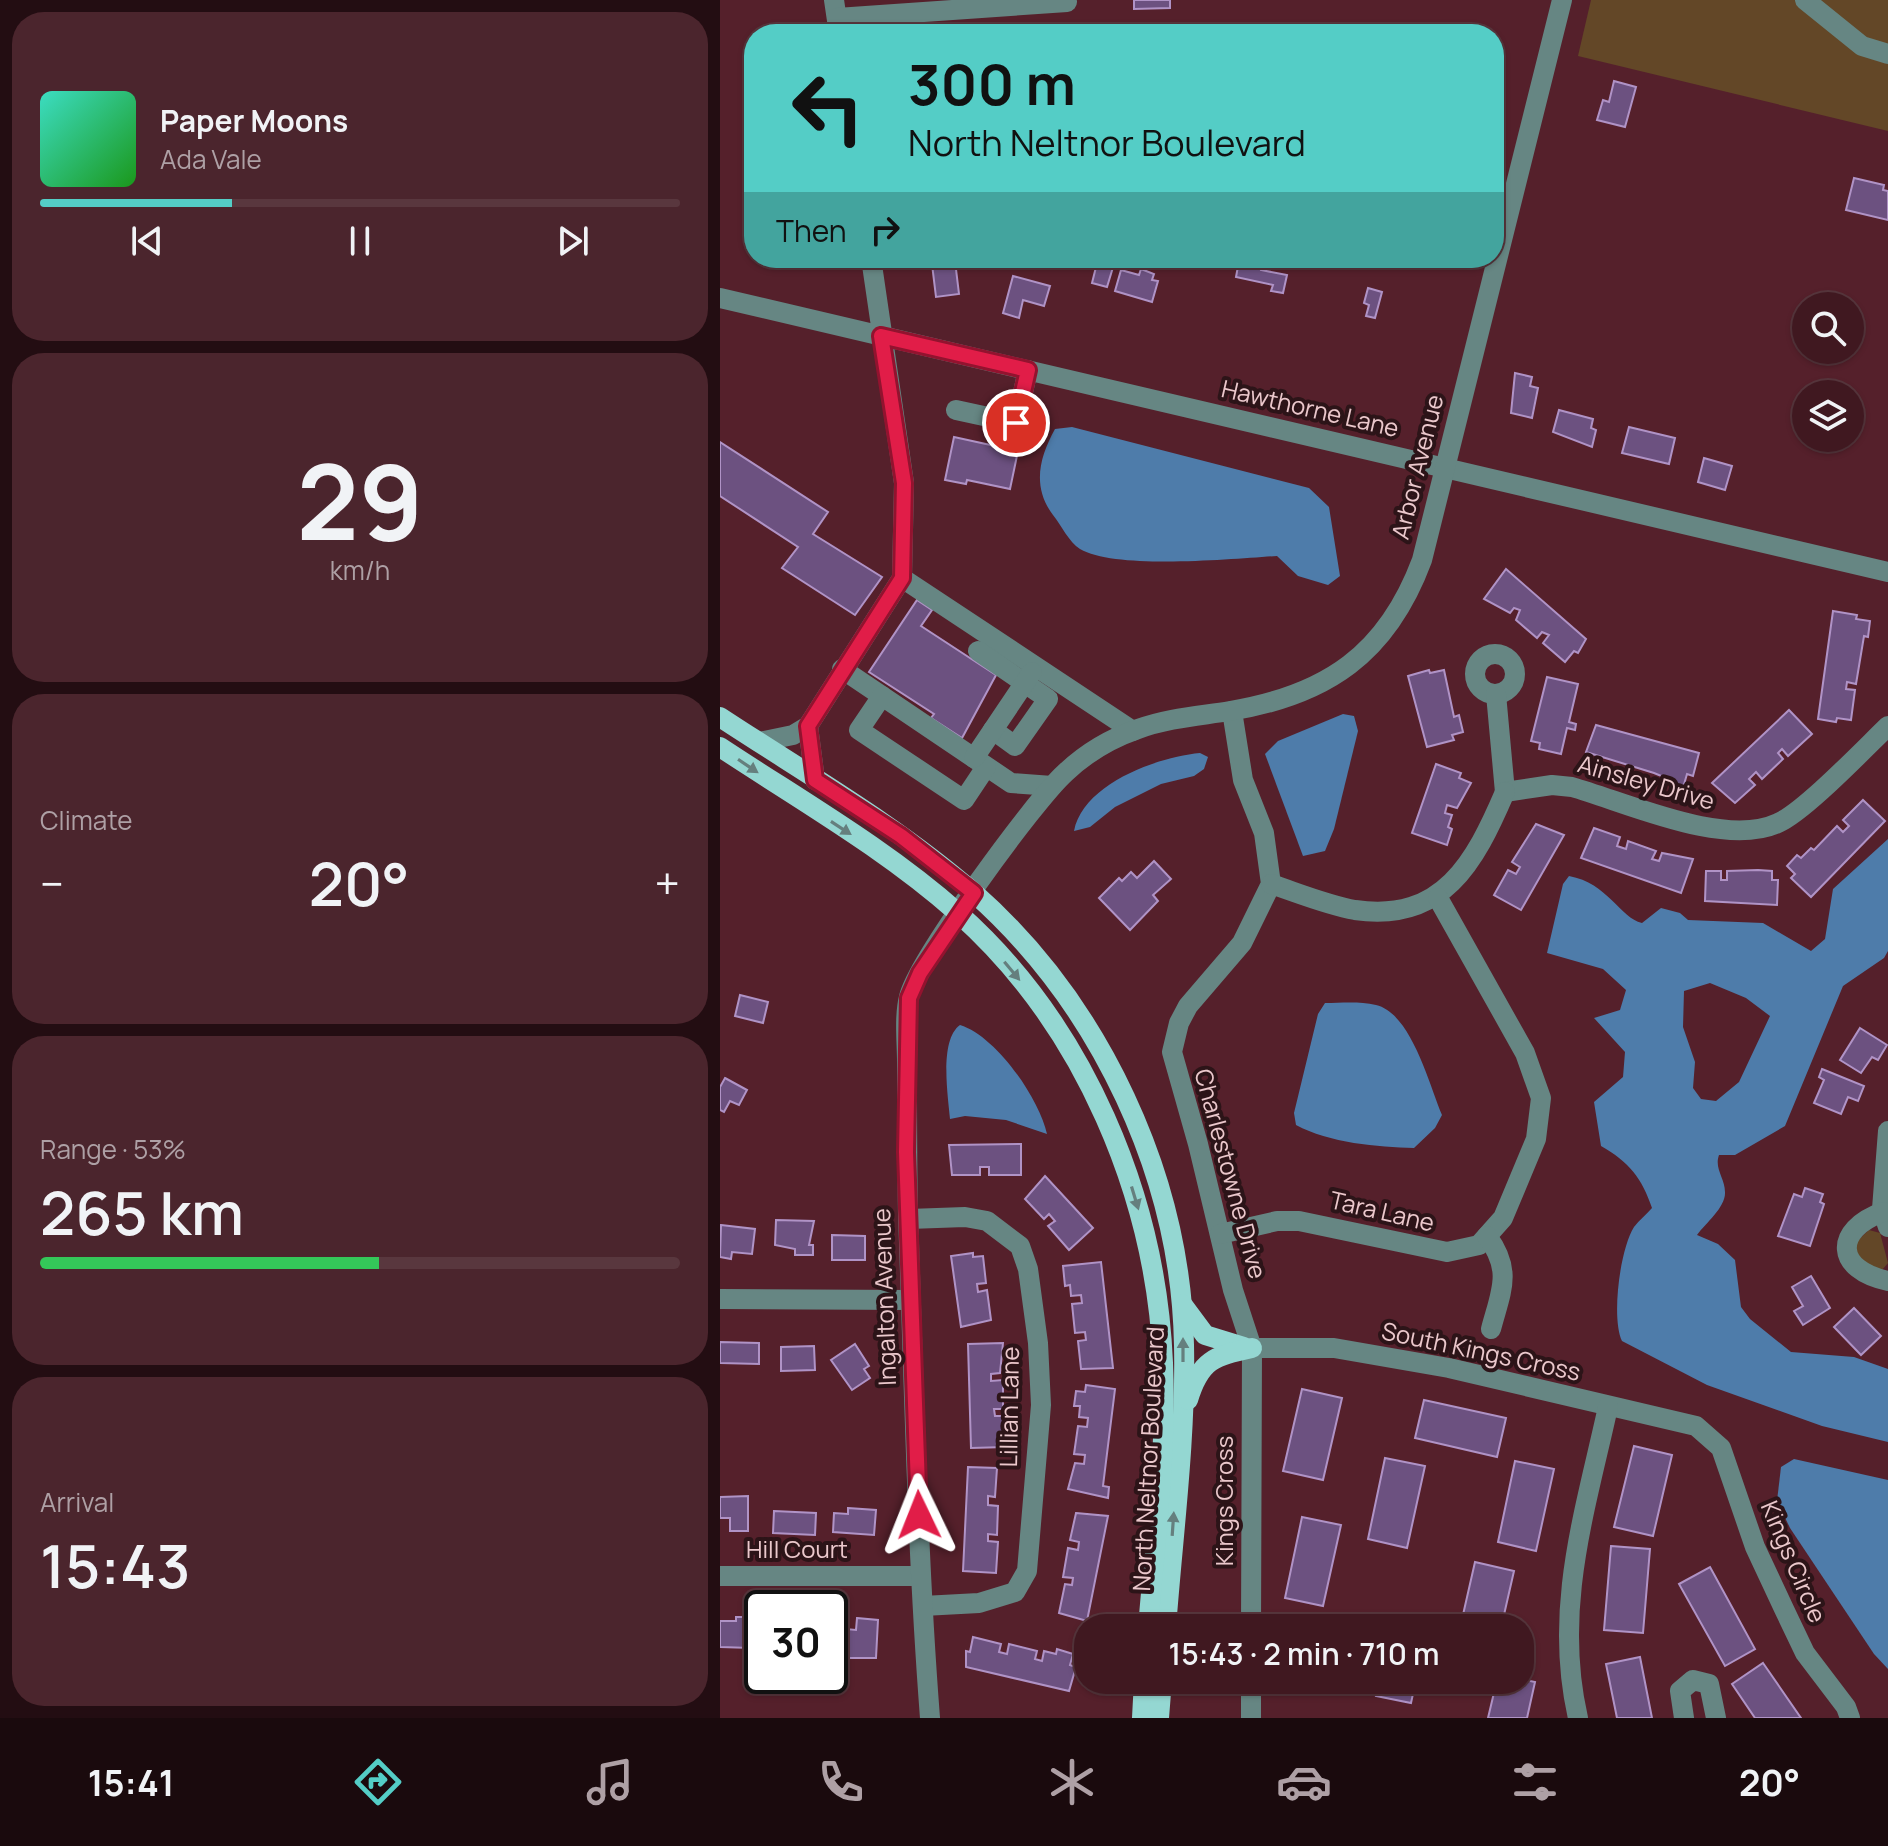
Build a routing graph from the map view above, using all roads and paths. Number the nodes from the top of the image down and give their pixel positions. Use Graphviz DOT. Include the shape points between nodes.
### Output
graph roads {
  1 [pos="1562,0"];
  2 [pos="1805,0"];
  3 [pos="1067,2"];
  4 [pos="836,17"];
  5 [pos="1888,54"];
  6 [pos="1504,230"];
  7 [pos="872,268"];
  8 [pos="1494,268"];
  9 [pos="720,298"];
  10 [pos="881,336"];
  11 [pos="1028,370"];
  12 [pos="956,410"];
  13 [pos="1444,467"];
  14 [pos="1888,572"];
  15 [pos="902,578"];
  16 [pos="978,651"];
  17 [pos="842,669"];
  18 [pos="1031,674"];
  19 [pos="1496,694"];
  20 [pos="882,696"];
  21 [pos="1232,711"];
  22 [pos="720,717"];
  23 [pos="808,726"];
  24 [pos="1888,726"];
  25 [pos="1133,731"];
  26 [pos="759,742"];
  27 [pos="720,747"];
  28 [pos="980,762"];
  29 [pos="815,780"];
  30 [pos="1052,786"];
  31 [pos="1505,792"];
  32 [pos="1271,884"];
  33 [pos="974,893"];
  34 [pos="1438,898"];
  35 [pos="959,914"];
  36 [pos="1888,1131"];
  37 [pos="909,1219"];
  38 [pos="1886,1219"];
  39 [pos="1220,1234"];
  40 [pos="1487,1236"];
  41 [pos="1888,1281"];
  42 [pos="720,1299"];
  43 [pos="911,1300"];
  44 [pos="1181,1301"];
  45 [pos="1491,1329"];
  46 [pos="1252,1348"];
  47 [pos="1608,1407"];
  48 [pos="1696,1426"];
  49 [pos="1180,1427"];
  50 [pos="720,1576"];
  51 [pos="921,1576"];
  52 [pos="923,1606"];
  53 [pos="1149,1614"];
  54 [pos="1167,1614"];
  55 [pos="1251,1614"];
  56 [pos="1143,1694"];
  57 [pos="1161,1694"];
  58 [pos="1251,1694"];
  59 [pos="930,1718"];
  60 [pos="1142,1718"];
  61 [pos="1159,1718"];
  62 [pos="1251,1718"];
  63 [pos="1578,1718"];
  64 [pos="1684,1718"];
  65 [pos="1716,1718"];
  66 [pos="1850,1718"];
  1 -- 6 [label="street, Arbor Avenue"];
  2 -- 5 [label="street" via="1862,46"];
  3 -- 4 [label="street"];
  7 -- 10 [label="street"];
  8 -- 13 [label="street, Arbor Avenue"];
  9 -- 10 [label="street, Hawthorne Lane"];
  10 -- 11 [label="street, Hawthorne Lane"];
  10 -- 15 [label="street" via="904,483"];
  11 -- 12 [label="street" via="1016,423"];
  11 -- 13 [label="street, Hawthorne Lane"];
  13 -- 14 [label="street, Hawthorne Lane"];
  13 -- 21 [label="street, Arbor Avenue" via="1413,584 1376,640 1344,671 1314,688"];
  15 -- 17 [label="street"];
  15 -- 18 [label="street"];
  16 -- 18 [label="street"];
  17 -- 20 [label="street"];
  17 -- 23 [label="street"];
  18 -- 25 [label="street"];
  18 -- 28 [label="street" via="1048,699 1015,746 993,730"];
  19 -- 31 [label="street"];
  20 -- 28 [label="street"];
  20 -- 28 [label="street" via="859,730 964,800"];
  21 -- 25 [label="street, Arbor Avenue" via="1162,721"];
  21 -- 32 [label="street" via="1243,780 1264,833"];
  22 -- 26 [label="main road, North Neltnor Boulevard"];
  23 -- 26 [label="street"];
  23 -- 29 [label="street"];
  24 -- 31 [label="street, Ainsley Drive" via="1781,823 1748,833 1717,830 1572,787"];
  25 -- 30 [label="street, Arbor Avenue" via="1099,744"];
  26 -- 29 [label="main road, North Neltnor Boulevard"];
  27 -- 35 [label="main road, North Neltnor Boulevard, one-way" via="891,861"];
  28 -- 30 [label="street" via="1011,783"];
  29 -- 33 [label="main road, North Neltnor Boulevard"];
  30 -- 33 [label="street, Arbor Avenue"];
  31 -- 34 [label="street" via="1468,864"];
  32 -- 34 [label="street" via="1371,912"];
  32 -- 39 [label="street, Charlestowne Drive" via="1242,943 1188,1006 1172,1052"];
  33 -- 35 [label="street, Ingalton Avenue"];
  33 -- 44 [label="main road, North Neltnor Boulevard" via="1044,968 1121,1090 1157,1180"];
  34 -- 40 [label="street" via="1525,1053 1541,1098 1536,1139 1503,1218"];
  35 -- 37 [label="street, Ingalton Avenue" via="909,998"];
  35 -- 53 [label="main road, North Neltnor Boulevard, one-way" via="1014,973 1079,1066 1124,1163 1145,1232 1159,1313 1164,1397"];
  36 -- 38 [label="street" via="1883,1174"];
  37 -- 43 [label="street, Ingalton Avenue"];
  37 -- 52 [label="street, Lillian Lane" via="987,1221 1020,1246 1030,1278 1040,1371 1027,1571 1015,1592 979,1603"];
  38 -- 41 [label="street" via="1860,1224 1846,1246 1847,1259 1857,1269"];
  39 -- 40 [label="street, Tara Lane" via="1299,1221 1447,1252 1479,1245"];
  39 -- 46 [label="street, Charlestowne Drive"];
  40 -- 45 [label="street" via="1505,1276"];
  42 -- 43 [label="street"];
  43 -- 51 [label="street, Ingalton Avenue"];
  44 -- 46 [label="main road" via="1205,1335"];
  49 -- 44 [label="main road, North Neltnor Boulevard, one-way"];
  46 -- 47 [label="street, South Kings Cross" via="1334,1348 1449,1368"];
  46 -- 49 [label="main road" via="1214,1357 1204,1367"];
  46 -- 55 [label="street, Kings Cross"];
  47 -- 48 [label="street, South Kings Cross"];
  47 -- 63 [label="street" via="1567,1607 1567,1649"];
  48 -- 66 [label="street, Kings Circle" via="1721,1448 1755,1547 1805,1653"];
  54 -- 49 [label="main road, North Neltnor Boulevard, one-way"];
  50 -- 51 [label="street, Hill Court"];
  51 -- 52 [label="street, Ingalton Avenue"];
  52 -- 59 [label="street, Ingalton Avenue"];
  56 -- 60 [label="main road"];
  57 -- 61 [label="main road"];
  58 -- 62 [label="street"];
  64 -- 65 [label="street" via="1680,1691 1693,1680 1709,1684"];
}
